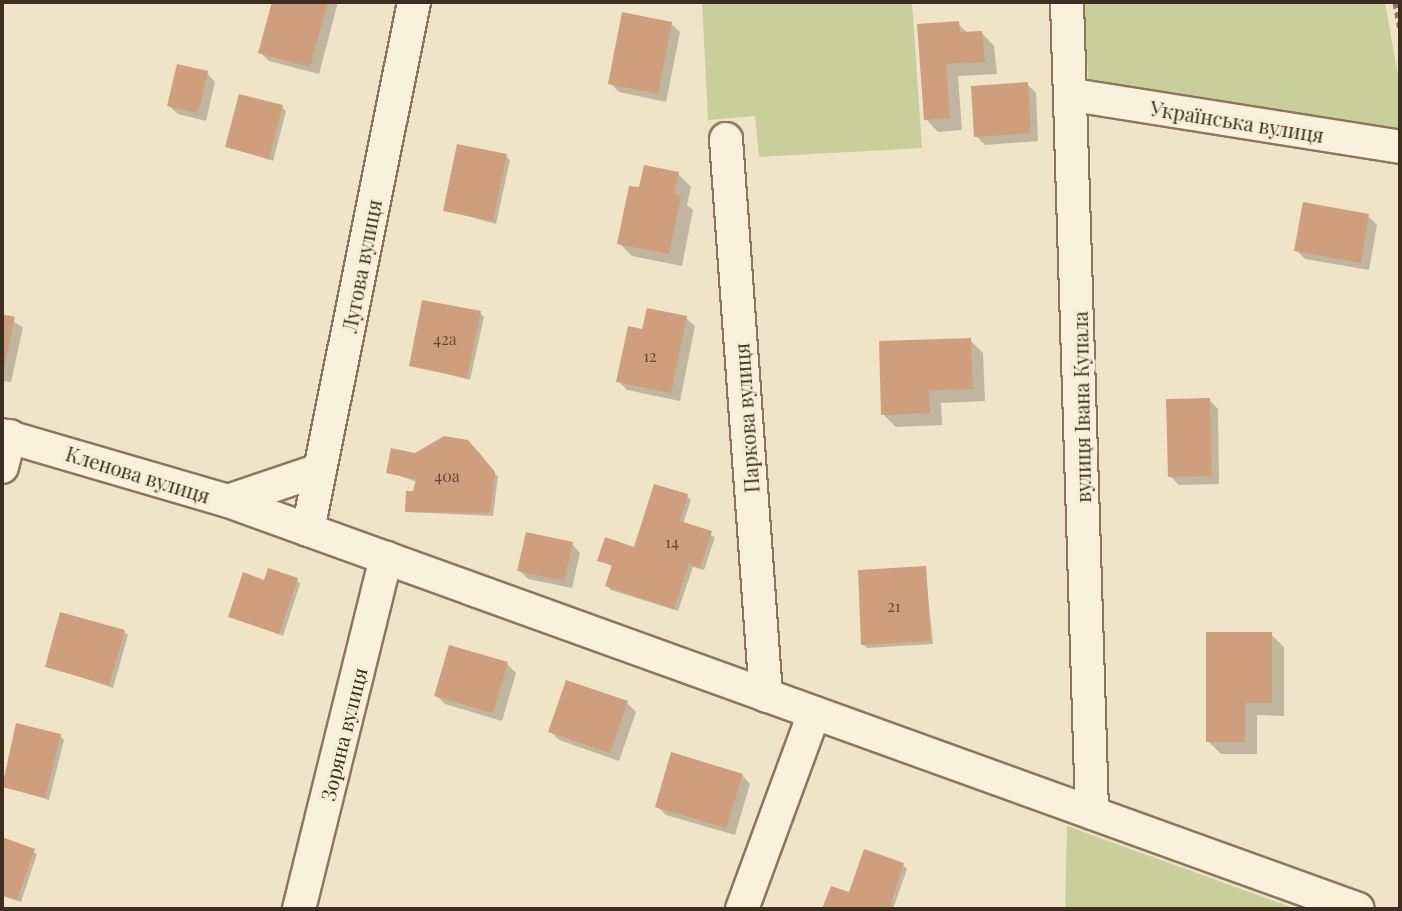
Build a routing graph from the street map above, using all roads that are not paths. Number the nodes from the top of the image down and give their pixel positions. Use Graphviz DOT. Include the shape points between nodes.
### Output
graph roads {
  1 [pos="414,2"];
  2 [pos="1067,2"];
  3 [pos="1073,95"];
  4 [pos="726,139"];
  5 [pos="1400,147"];
  6 [pos="6,435"];
  7 [pos="2,467"];
  8 [pos="319,470"];
  9 [pos="228,501"];
  10 [pos="308,530"];
  11 [pos="386,558"];
  12 [pos="766,696"];
  13 [pos="814,713"];
  14 [pos="1092,813"];
  15 [pos="299,909"];
  16 [pos="742,909"];
  17 [pos="1358,909"];
  1 -- 8 [label="street, Лугова вулиця"];
  2 -- 3 [label="street, вулиця Івана Купала"];
  3 -- 5 [label="street, Українська вулиця"];
  3 -- 14 [label="street, вулиця Івана Купала"];
  4 -- 12 [label="street, Паркова вулиця"];
  6 -- 7 [label="street"];
  6 -- 9 [label="street, Кленова вулиця"];
  8 -- 9 [label="street, Кленова вулиця"];
  8 -- 10 [label="street, Лугова вулиця"];
  9 -- 10 [label="street"];
  10 -- 11 [label="street"];
  11 -- 12 [label="street"];
  11 -- 15 [label="street, Зоряна вулиця"];
  12 -- 13 [label="street"];
  13 -- 14 [label="street"];
  13 -- 16 [label="street"];
  14 -- 17 [label="street"];
}
